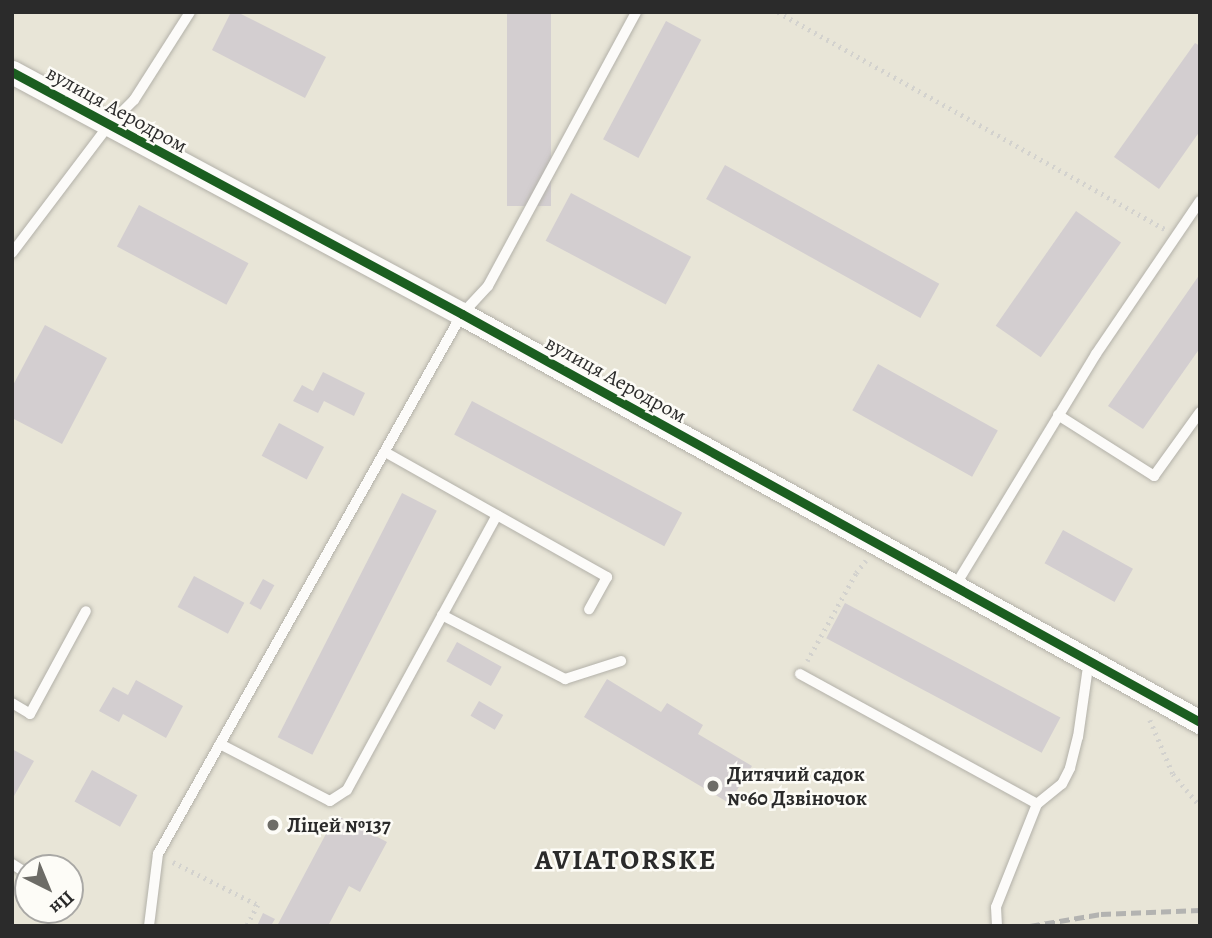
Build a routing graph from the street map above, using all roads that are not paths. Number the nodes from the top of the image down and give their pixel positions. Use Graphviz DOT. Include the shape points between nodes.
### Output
graph roads {
  1 [pos="190,12"];
  2 [pos="636,12"];
  3 [pos="12,72"];
  4 [pos="108,126"];
  5 [pos="1200,201"];
  6 [pos="12,253"];
  7 [pos="462,314"];
  8 [pos="1200,412"];
  9 [pos="1058,415"];
  10 [pos="385,452"];
  11 [pos="497,515"];
  12 [pos="955,586"];
  13 [pos="589,609"];
  14 [pos="86,611"];
  15 [pos="442,615"];
  16 [pos="1089,660"];
  17 [pos="621,661"];
  18 [pos="800,674"];
  19 [pos="12,703"];
  20 [pos="1200,722"];
  21 [pos="220,744"];
  22 [pos="1037,804"];
  23 [pos="149,926"];
  24 [pos="997,926"];
  1 -- 4 [label="lane" via="134,100"];
  2 -- 7 [label="lane" via="488,286"];
  3 -- 4 [label="street, вулиця Аеродром"];
  4 -- 6 [label="lane"];
  4 -- 7 [label="street, вулиця Аеродром"];
  5 -- 9 [label="lane"];
  7 -- 10 [label="lane"];
  7 -- 12 [label="street, вулиця Аеродром"];
  8 -- 9 [label="lane" via="1154,476"];
  9 -- 12 [label="lane"];
  10 -- 11 [label="lane"];
  10 -- 21 [label="lane"];
  11 -- 13 [label="lane" via="607,577"];
  11 -- 15 [label="lane"];
  12 -- 16 [label="street, вулиця Аеродром"];
  14 -- 19 [label="lane" via="30,713"];
  15 -- 17 [label="lane" via="565,679"];
  15 -- 21 [label="lane" via="347,790 330,801"];
  16 -- 20 [label="street, вулиця Аеродром"];
  16 -- 22 [label="lane" via="1070,768 1062,784"];
  18 -- 22 [label="lane"];
  21 -- 23 [label="lane" via="158,854"];
  22 -- 24 [label="lane" via="996,907"];
}
